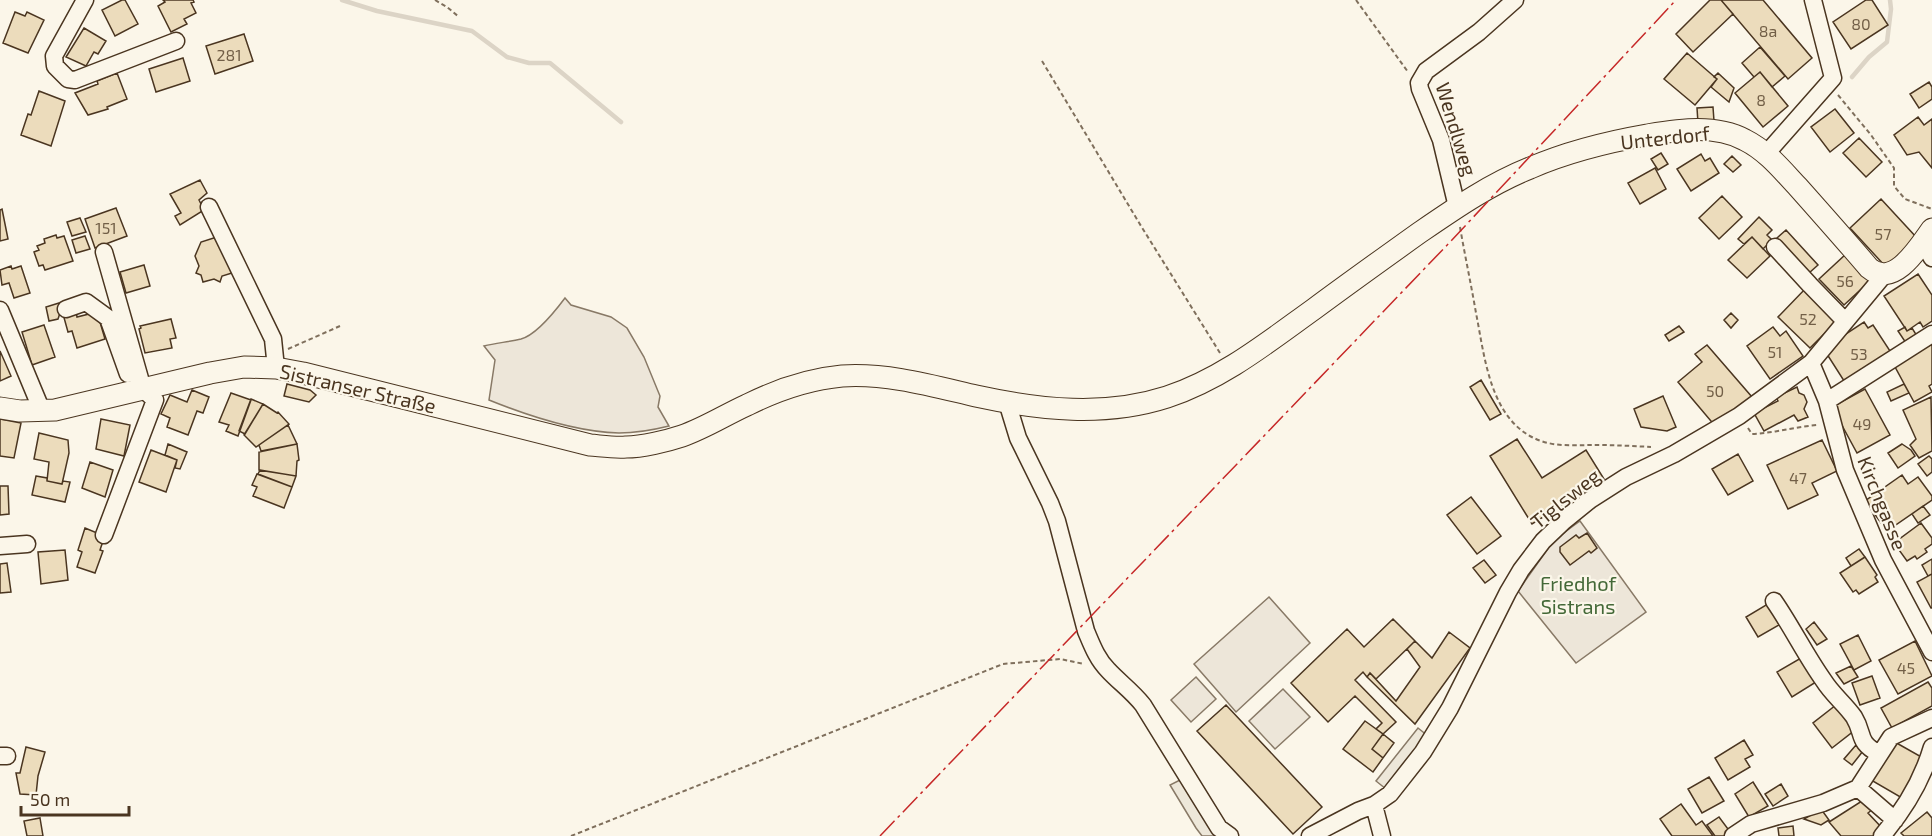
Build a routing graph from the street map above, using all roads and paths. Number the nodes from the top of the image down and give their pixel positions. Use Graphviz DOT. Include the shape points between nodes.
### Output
graph roads {
  1 [pos="85,0"];
  2 [pos="435,0"];
  3 [pos="1356,0"];
  4 [pos="1515,0"];
  5 [pos="1813,0"];
  6 [pos="459,17"];
  7 [pos="176,42"];
  8 [pos="1042,61"];
  9 [pos="1833,78"];
  10 [pos="1420,89"];
  11 [pos="1766,154"];
  12 [pos="209,207"];
  13 [pos="1457,207"];
  14 [pos="1932,209"];
  15 [pos="1929,243"];
  16 [pos="1775,247"];
  17 [pos="104,252"];
  18 [pos="1884,275"];
  19 [pos="66,309"];
  20 [pos="0,310"];
  21 [pos="1845,321"];
  22 [pos="340,326"];
  23 [pos="1932,334"];
  24 [pos="275,361"];
  25 [pos="1811,363"];
  26 [pos="1229,368"];
  27 [pos="138,390"];
  28 [pos="1827,401"];
  29 [pos="1007,402"];
  30 [pos="0,408"];
  31 [pos="42,411"];
  32 [pos="1738,416"];
  33 [pos="1833,424"];
  34 [pos="1674,454"];
  35 [pos="104,535"];
  36 [pos="27,544"];
  37 [pos="0,546"];
  38 [pos="1774,601"];
  39 [pos="1932,652"];
  40 [pos="1107,669"];
  41 [pos="1932,718"];
  42 [pos="1932,747"];
  43 [pos="1880,754"];
  44 [pos="1858,788"];
  45 [pos="1374,806"];
  46 [pos="1894,820"];
  47 [pos="571,836"];
  48 [pos="1230,836"];
  49 [pos="1310,836"];
  50 [pos="1382,836"];
  51 [pos="1733,836"];
  52 [pos="1883,836"];
  1 -- 7 [label="street" via="54,56 55,66 68,79 75,80"];
  2 -- 6 [label="path"];
  3 -- 10 [label="path"];
  4 -- 10 [label="street, Wendlweg" via="1426,71"];
  5 -- 9 [label="street"];
  8 -- 26 [label="path"];
  9 -- 11 [label="street"];
  9 -- 14 [label="path" via="1838,96 1894,168 1894,186 1905,199"];
  10 -- 13 [label="street, Wendlweg" via="1441,140"];
  11 -- 13 [label="main road, Unterdorf" via="1739,137 1711,130 1643,136 1549,160"];
  11 -- 18 [label="main road, Unterdorf" via="1869,268"];
  12 -- 24 [label="street" via="273,339"];
  13 -- 26 [label="main road, Unterdorf"];
  13 -- 34 [label="path" via="1484,358 1494,390 1512,419 1527,435 1543,442 1651,447"];
  15 -- 18 [label="main road"];
  16 -- 21 [label="street"];
  17 -- 27 [label="street"];
  18 -- 21 [label="street, Tiglsweg"];
  19 -- 27 [label="street" via="86,302 108,318"];
  20 -- 31 [label="street"];
  21 -- 25 [label="street, Tiglsweg"];
  22 -- 24 [label="path"];
  23 -- 28 [label="street"];
  24 -- 27 [label="main road, Sistranser Straße"];
  24 -- 29 [label="main road, Sistranser Straße" via="303,373 591,445 626,447 679,437 769,394 832,377 892,378"];
  25 -- 28 [label="street, Kirchgasse"];
  25 -- 32 [label="street, Tiglsweg"];
  26 -- 29 [label="main road, Unterdorf" via="1183,391 1125,407 1078,410"];
  27 -- 31 [label="main road, Sistranser Straße"];
  27 -- 35 [label="street" via="155,400"];
  28 -- 33 [label="street, Kirchgasse"];
  29 -- 40 [label="street" via="1018,438 1057,521 1086,631"];
  30 -- 31 [label="main road, Sistranser Straße"];
  32 -- 33 [label="path" via="1752,434"];
  32 -- 34 [label="street, Tiglsweg"];
  33 -- 39 [label="street, Kirchgasse" via="1845,470 1878,548"];
  34 -- 45 [label="street, Tiglsweg" via="1590,500 1538,547 1508,592 1450,708 1423,752 1390,795"];
  36 -- 37 [label="street"];
  38 -- 43 [label="street" via="1822,680 1853,716 1864,741"];
  40 -- 47 [label="path" via="1060,659 1003,664"];
  40 -- 48 [label="street" via="1143,705 1219,828"];
  41 -- 43 [label="street" via="1890,737"];
  42 -- 46 [label="street" via="1916,789"];
  43 -- 44 [label="street"];
  44 -- 46 [label="street"];
  44 -- 51 [label="street" via="1823,803 1751,824"];
  45 -- 49 [label="street, Tiglsweg"];
  45 -- 50 [label="street"];
  46 -- 52 [label="street"];
}
